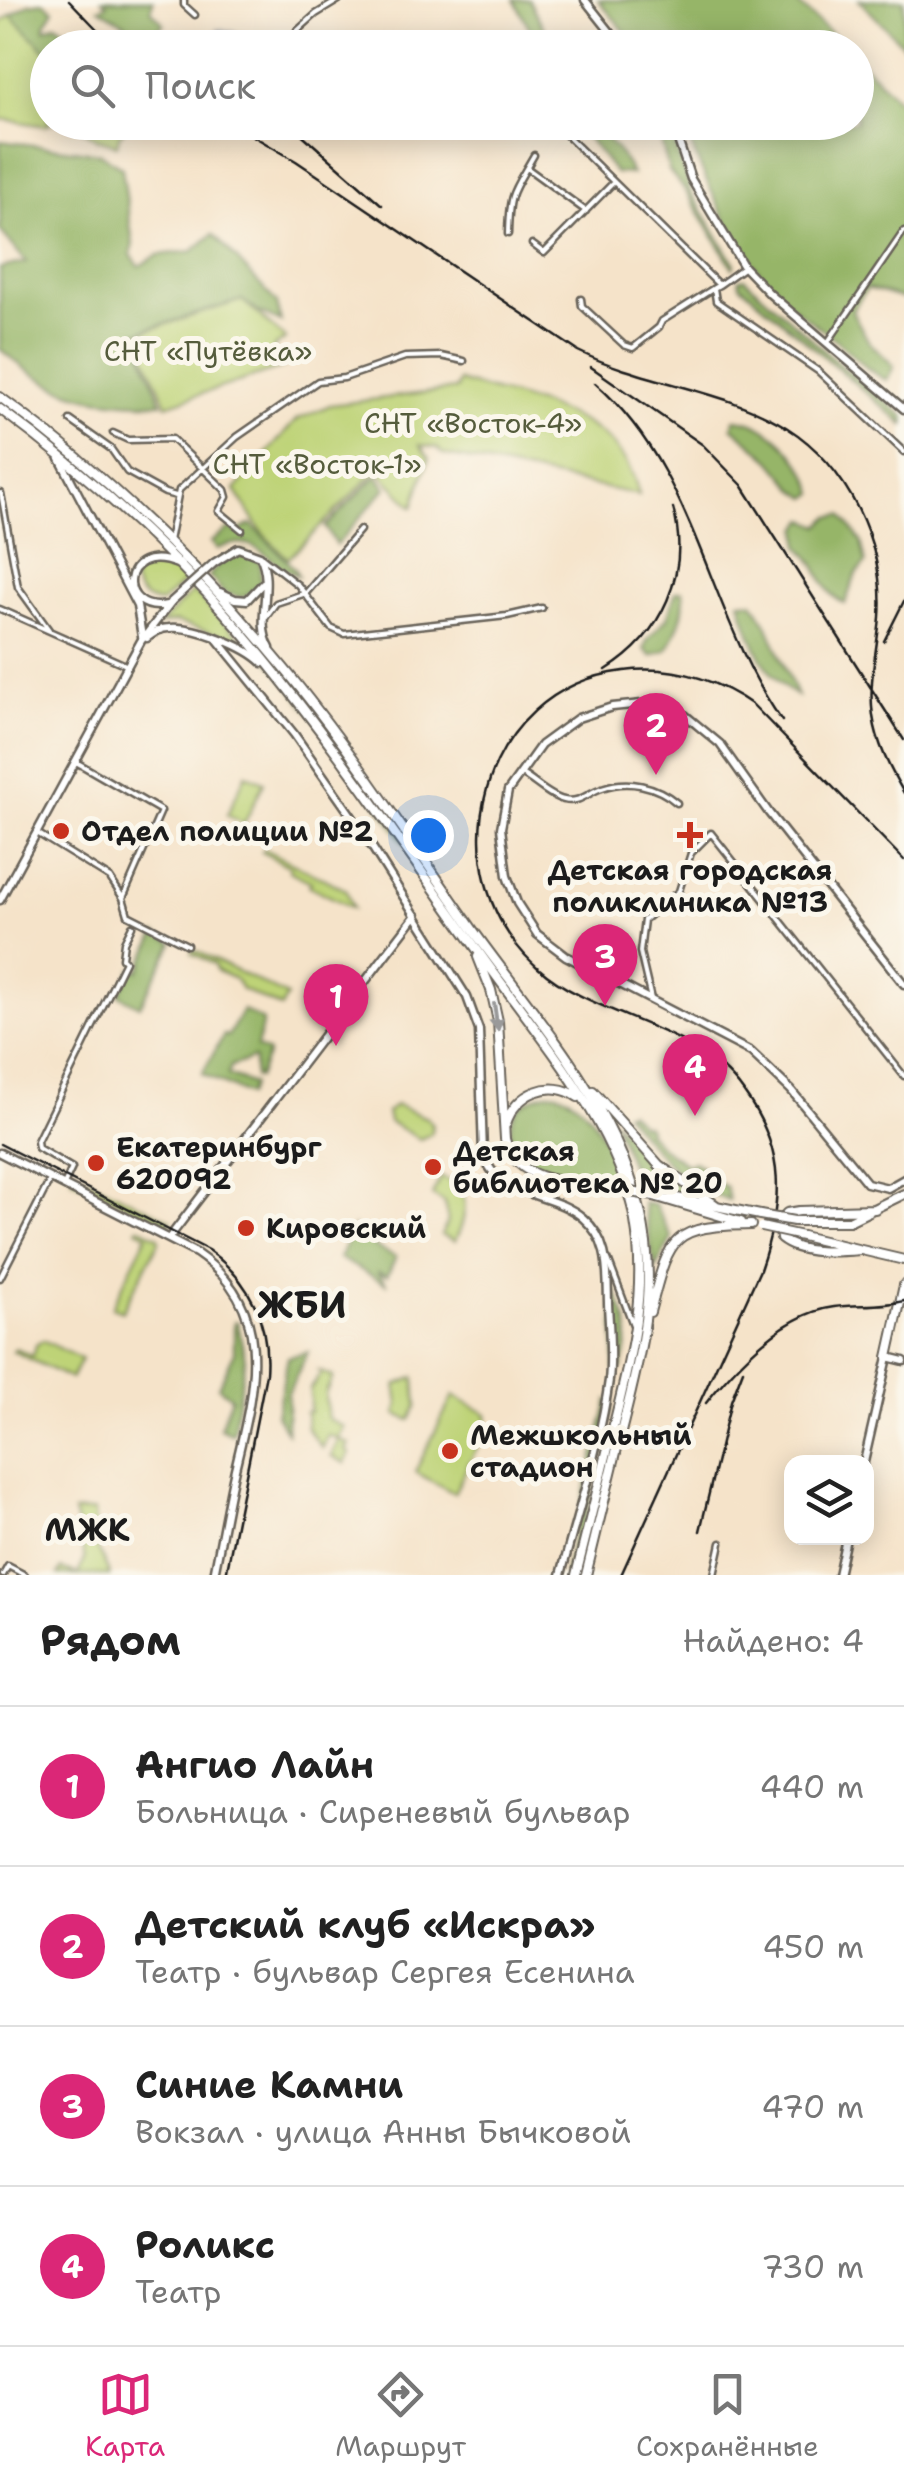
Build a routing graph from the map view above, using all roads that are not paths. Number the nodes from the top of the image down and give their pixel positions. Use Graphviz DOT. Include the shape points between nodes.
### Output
graph roads {
  1 [pos="184,0"];
  2 [pos="339,0"];
  3 [pos="585,0"];
  4 [pos="195,15"];
  5 [pos="298,30"];
  6 [pos="609,30"];
  7 [pos="570,140"];
  8 [pos="678,140"];
  9 [pos="534,155"];
  10 [pos="526,168"];
  11 [pos="612,184"];
  12 [pos="586,211"];
  13 [pos="904,231"];
  14 [pos="508,234"];
  15 [pos="532,244"];
  16 [pos="744,267"];
  17 [pos="716,287"];
  18 [pos="581,299"];
  19 [pos="827,344"];
  20 [pos="464,361"];
  21 [pos="0,397"];
  22 [pos="0,409"];
  23 [pos="904,409"];
  24 [pos="70,420"];
  25 [pos="114,433"];
  26 [pos="904,452"];
  27 [pos="57,454"];
  28 [pos="202,469"];
  29 [pos="2,493"];
  30 [pos="175,501"];
  31 [pos="242,530"];
  32 [pos="360,530"];
  33 [pos="168,542"];
  34 [pos="260,556"];
  35 [pos="178,564"];
  36 [pos="266,577"];
  37 [pos="206,580"];
  38 [pos="306,594"];
  39 [pos="170,602"];
  40 [pos="542,608"];
  41 [pos="0,609"];
  42 [pos="264,623"];
  43 [pos="50,630"];
  44 [pos="218,639"];
  45 [pos="141,642"];
  46 [pos="238,646"];
  47 [pos="232,654"];
  48 [pos="128,666"];
  49 [pos="282,666"];
  50 [pos="286,688"];
  51 [pos="76,762"];
  52 [pos="519,772"];
  53 [pos="677,803"];
  54 [pos="37,833"];
  55 [pos="123,898"];
  56 [pos="0,900"];
  57 [pos="416,914"];
  58 [pos="132,926"];
  59 [pos="460,927"];
  60 [pos="186,945"];
  61 [pos="904,984"];
  62 [pos="651,999"];
  63 [pos="565,1058"];
  64 [pos="904,1076"];
  65 [pos="505,1138"];
  66 [pos="608,1143"];
  67 [pos="0,1153"];
  68 [pos="51,1179"];
  69 [pos="904,1179"];
  70 [pos="64,1185"];
  71 [pos="904,1194"];
  72 [pos="654,1196"];
  73 [pos="717,1206"];
  74 [pos="875,1209"];
  75 [pos="638,1215"];
  76 [pos="751,1225"];
  77 [pos="170,1238"];
  78 [pos="861,1250"];
  79 [pos="606,1254"];
  80 [pos="904,1260"];
  81 [pos="0,1278"];
  82 [pos="608,1280"];
  83 [pos="617,1280"];
  84 [pos="904,1285"];
  85 [pos="639,1339"];
  86 [pos="888,1357"];
  87 [pos="904,1361"];
  88 [pos="866,1455"];
  89 [pos="721,1543"];
  90 [pos="844,1545"];
  91 [pos="3,1575"];
  92 [pos="26,1575"];
  93 [pos="214,1575"];
  94 [pos="561,1575"];
  95 [pos="576,1575"];
  96 [pos="586,1575"];
  97 [pos="714,1575"];
  98 [pos="838,1575"];
  1 -- 4 [label="street"];
  2 -- 5 [label="street"];
  3 -- 6 [label="street"];
  7 -- 11 [label="street"];
  8 -- 16 [label="street" via="691,179"];
  9 -- 10 [label="street"];
  10 -- 12 [label="street"];
  10 -- 14 [label="street" via="509,200"];
  11 -- 12 [label="street"];
  11 -- 17 [label="street"];
  12 -- 15 [label="street" via="544,253"];
  13 -- 19 [label="street"];
  16 -- 17 [label="street"];
  16 -- 19 [label="street"];
  17 -- 18 [label="street" via="633,348"];
  17 -- 26 [label="street" via="716,301 818,370"];
  19 -- 23 [label="street"];
  20 -- 28 [label="street" via="406,357 318,381"];
  21 -- 33 [label="main road"];
  22 -- 27 [label="main road"];
  24 -- 30 [label="street" via="111,449 127,472"];
  25 -- 28 [label="street" via="128,440 172,438"];
  27 -- 35 [label="main road"];
  27 -- 45 [label="street" via="137,606"];
  28 -- 30 [label="street"];
  28 -- 31 [label="street" via="228,494 220,510"];
  29 -- 43 [label="street" via="18,587"];
  30 -- 33 [label="street"];
  32 -- 38 [label="street"];
  33 -- 37 [label="main road"];
  34 -- 36 [label="street"];
  34 -- 38 [label="street"];
  34 -- 39 [label="street, bridge" via="238,548"];
  35 -- 39 [label="street" via="147,560 131,575 140,600 152,607"];
  35 -- 50 [label="main road"];
  36 -- 37 [label="street" via="256,594 242,600"];
  36 -- 42 [label="street"];
  37 -- 49 [label="main road"];
  38 -- 40 [label="street" via="332,628 351,635"];
  38 -- 42 [label="street" via="276,602"];
  39 -- 45 [label="street"];
  41 -- 43 [label="street"];
  42 -- 49 [label="street" via="266,642"];
  43 -- 48 [label="street"];
  44 -- 45 [label="street" via="172,627"];
  44 -- 46 [label="street"];
  44 -- 47 [label="street"];
  45 -- 48 [label="street"];
  46 -- 47 [label="street"];
  46 -- 50 [label="street"];
  47 -- 57 [label="street"];
  48 -- 51 [label="street"];
  49 -- 63 [label="main road"];
  50 -- 59 [label="main road"];
  51 -- 54 [label="street"];
  51 -- 55 [label="street" via="161,811"];
  52 -- 53 [label="street" via="565,801 638,783"];
  52 -- 61 [label="street" via="560,728 604,710 649,704 692,719 720,744"];
  52 -- 62 [label="street" via="508,791 502,828 516,903 537,934 566,956"];
  54 -- 55 [label="street" via="110,878"];
  54 -- 56 [label="street"];
  55 -- 60 [label="street" via="128,915"];
  57 -- 77 [label="street"];
  57 -- 79 [label="street" via="477,1018 488,1168 507,1184 583,1218"];
  58 -- 70 [label="street" via="124,961 37,1140 38,1148 72,1168"];
  59 -- 65 [label="main road, one-way" via="495,1003"];
  59 -- 66 [label="main road"];
  62 -- 64 [label="street" via="640,952 644,920 679,892 691,853 711,833"];
  62 -- 69 [label="street" via="767,1064 867,1184 888,1188"];
  63 -- 73 [label="main road" via="651,1157"];
  63 -- 75 [label="main road" via="611,1128"];
  65 -- 66 [label="main road" via="516,1105 554,1088 578,1098"];
  65 -- 72 [label="main road, bridge" via="516,1164 527,1171"];
  66 -- 75 [label="main road"];
  67 -- 68 [label="street"];
  68 -- 70 [label="street"];
  68 -- 81 [label="street"];
  70 -- 77 [label="street"];
  71 -- 74 [label="main road"];
  72 -- 73 [label="main road"];
  72 -- 76 [label="main road"];
  73 -- 74 [label="main road, bridge" via="833,1222"];
  74 -- 78 [label="main road" via="788,1212 779,1222 780,1239 796,1248"];
  75 -- 85 [label="main road"];
  76 -- 78 [label="main road, bridge"];
  76 -- 85 [label="main road" via="714,1224 680,1238 664,1261"];
  77 -- 93 [label="street" via="228,1283 253,1338 254,1374"];
  78 -- 80 [label="main road"];
  79 -- 82 [label="street"];
  79 -- 83 [label="street"];
  82 -- 83 [label="street"];
  82 -- 94 [label="street" via="610,1372"];
  83 -- 85 [label="street"];
  84 -- 86 [label="main road"];
  85 -- 95 [label="main road"];
  85 -- 96 [label="main road"];
  86 -- 87 [label="street"];
  86 -- 88 [label="street"];
  89 -- 97 [label="street"];
  90 -- 98 [label="street"];
  91 -- 92 [label="street" via="8,1566"];
}
